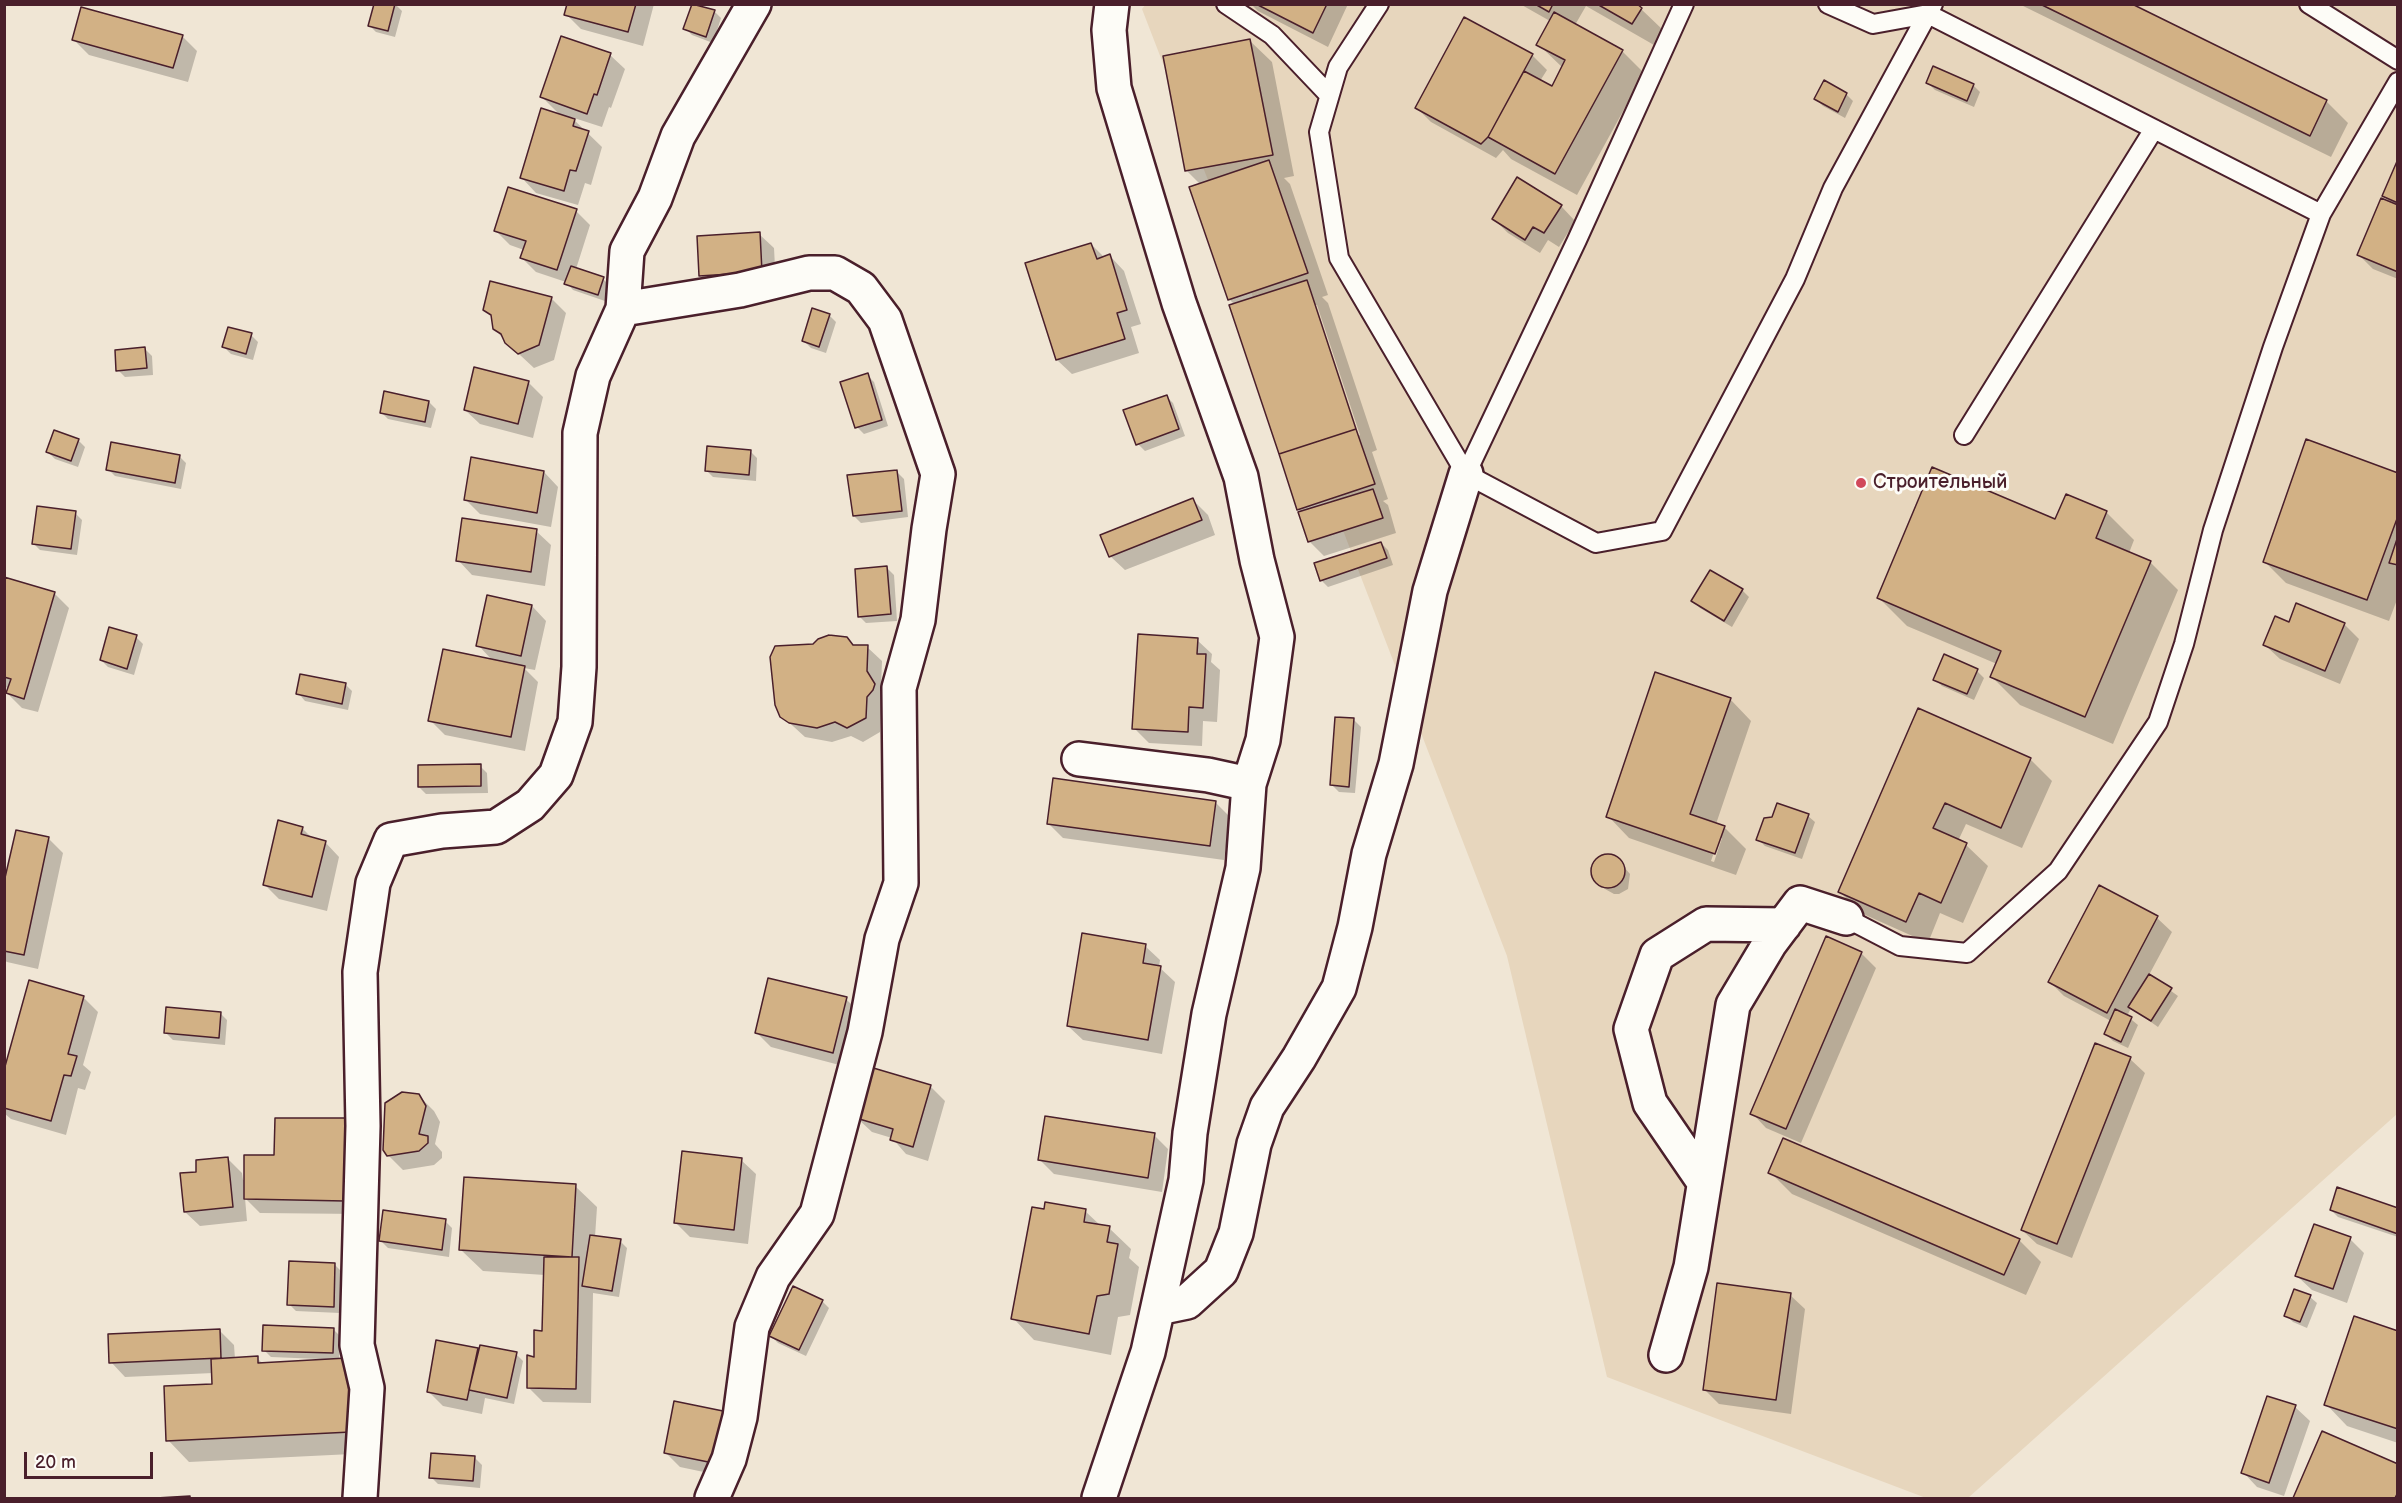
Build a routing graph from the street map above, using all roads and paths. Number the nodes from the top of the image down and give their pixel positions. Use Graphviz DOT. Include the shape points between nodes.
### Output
graph roads {
  1 [pos="754,4"];
  2 [pos="1112,4"];
  3 [pos="1226,4"];
  4 [pos="1379,4"];
  5 [pos="1684,4"];
  6 [pos="1828,4"];
  7 [pos="2309,4"];
  8 [pos="1931,9"];
  9 [pos="2397,60"];
  10 [pos="2397,82"];
  11 [pos="1329,95"];
  12 [pos="2154,129"];
  13 [pos="2321,214"];
  14 [pos="623,309"];
  15 [pos="1964,435"];
  16 [pos="1466,474"];
  17 [pos="1079,759"];
  18 [pos="1249,784"];
  19 [pos="1846,918"];
  20 [pos="1784,925"];
  21 [pos="1704,1182"];
  22 [pos="1158,1308"];
  23 [pos="1666,1355"];
  24 [pos="360,1498"];
  25 [pos="712,1498"];
  26 [pos="1100,1498"];
  1 -- 14 [label="street" via="678,136 655,198 627,251"];
  2 -- 18 [label="street" via="1109,30 1114,88 1179,303 1241,477 1277,637 1263,740"];
  3 -- 11 [label="lane" via="1272,35"];
  4 -- 11 [label="lane" via="1338,67"];
  5 -- 16 [label="lane"];
  6 -- 8 [label="lane" via="1873,24"];
  7 -- 9 [label="lane"];
  8 -- 12 [label="lane"];
  8 -- 16 [label="lane" via="1833,188 1795,279 1662,531 1596,543"];
  10 -- 13 [label="lane"];
  11 -- 16 [label="lane" via="1319,132 1339,258"];
  12 -- 13 [label="lane"];
  12 -- 15 [label="lane"];
  13 -- 19 [label="lane" via="2213,530 2184,644 2158,722 2058,871 1967,953 1900,946"];
  14 -- 24 [label="street" via="593,376 580,433 579,667 575,722 556,775 530,805 496,827 391,840 373,883 360,972 363,1126 357,1345 367,1388"];
  14 -- 25 [label="street" via="740,290 809,273 835,273 861,288 885,320 938,474 918,620 900,688 901,883 882,939 865,1032 817,1214 773,1277 753,1327 740,1417 729,1459"];
  16 -- 22 [label="street" via="1430,591 1396,764 1369,854 1339,988 1267,1107 1254,1144 1236,1233 1221,1271 1187,1302"];
  17 -- 18 [label="street"];
  18 -- 22 [label="street" via="1243,868 1209,1014 1186,1180"];
  19 -- 20 [label="street" via="1800,903"];
  20 -- 21 [label="street" via="1732,1005"];
  20 -- 21 [label="street" via="1706,924 1657,955 1631,1029 1650,1103"];
  21 -- 23 [label="street" via="1691,1267"];
  22 -- 26 [label="street" via="1148,1352"];
}
